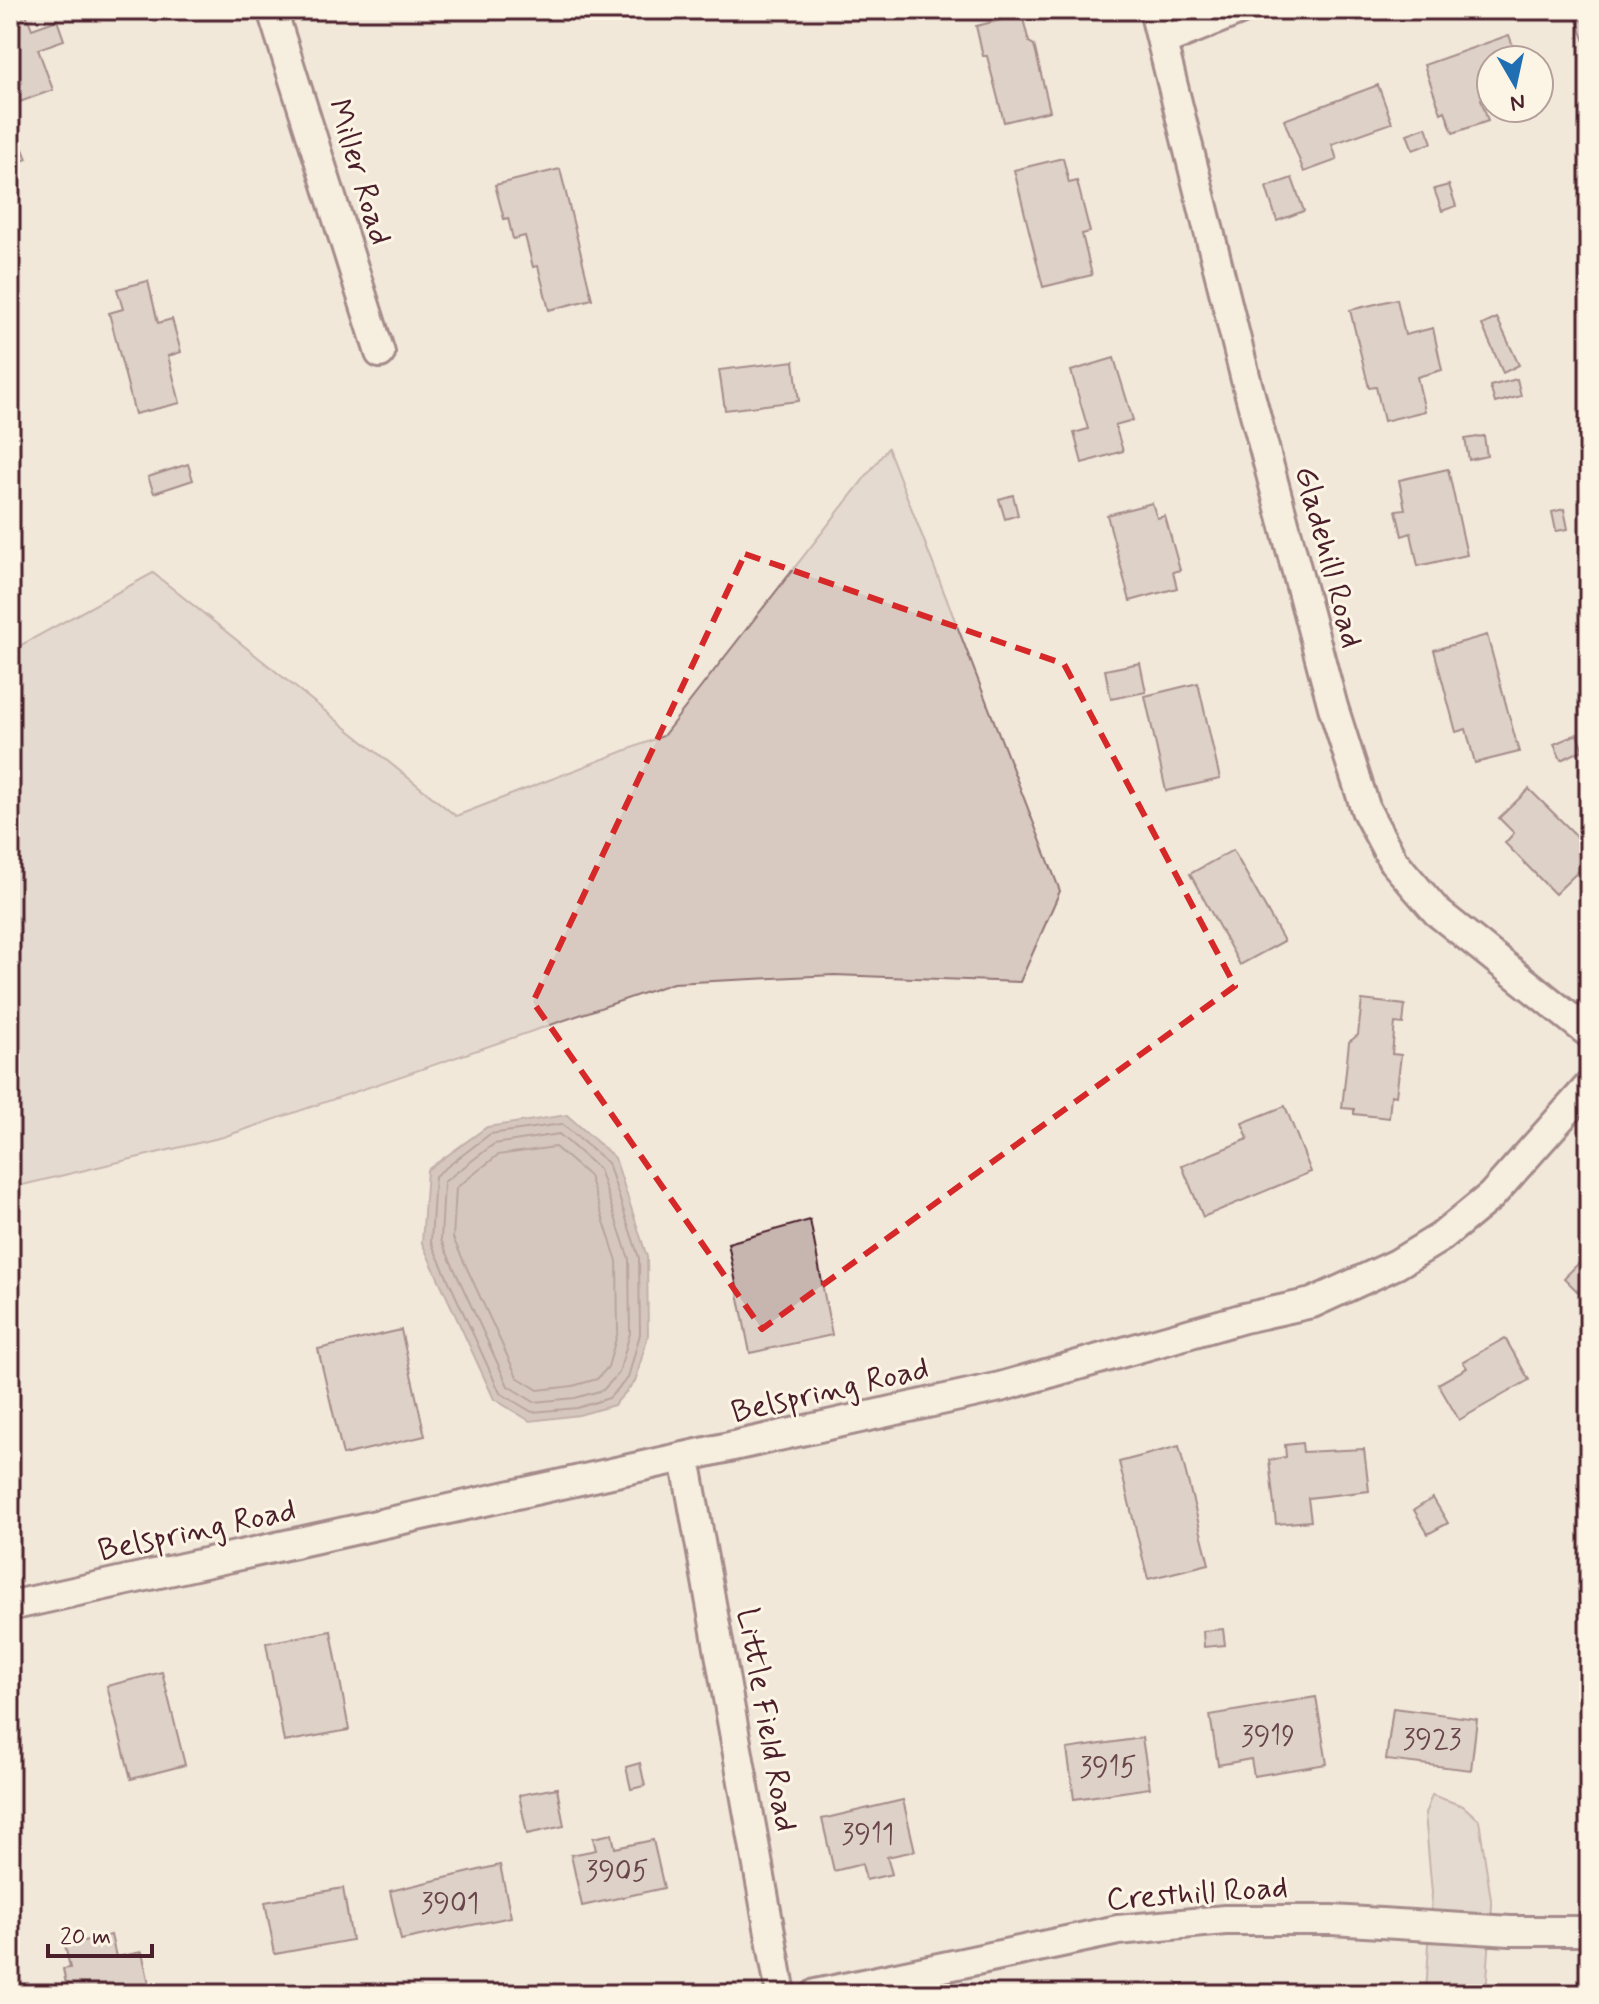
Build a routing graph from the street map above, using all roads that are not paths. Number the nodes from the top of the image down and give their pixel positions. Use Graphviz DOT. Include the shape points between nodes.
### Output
graph roads {
  1 [pos="272,10"];
  2 [pos="1154,10"];
  3 [pos="1240,10"];
  4 [pos="1163,41"];
  5 [pos="380,353"];
  6 [pos="1589,1033"];
  7 [pos="1589,1086"];
  8 [pos="685,1458"];
  9 [pos="10,1606"];
  10 [pos="1589,1931"];
  11 [pos="781,1994"];
  12 [pos="816,1994"];
  1 -- 5 [label="street, Miller Road"];
  2 -- 4 [label="street, Gladehill Road"];
  3 -- 4 [label="street"];
  4 -- 6 [label="street, Gladehill Road" via="1254,410 1333,707 1366,810 1393,861 1437,912"];
  7 -- 8 [label="street, Belspring Road" via="1491,1196 1441,1237 1312,1303 1000,1387"];
  8 -- 9 [label="street, Belspring Road"];
  8 -- 11 [label="street, Little Field Road"];
  10 -- 12 [label="street, Cresthill Road" via="1225,1920 1118,1930"];
}
